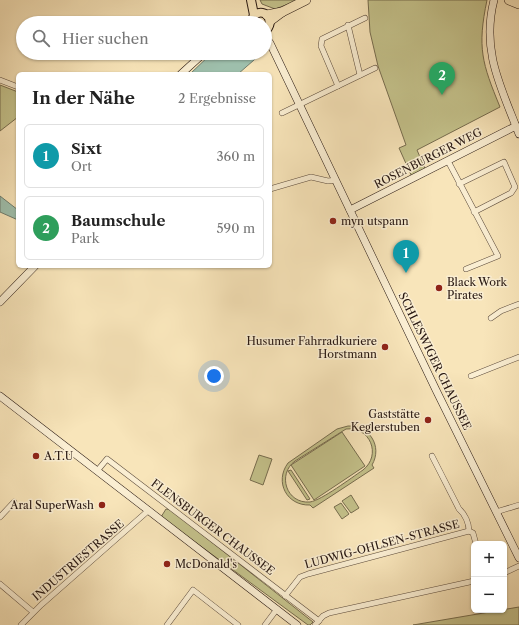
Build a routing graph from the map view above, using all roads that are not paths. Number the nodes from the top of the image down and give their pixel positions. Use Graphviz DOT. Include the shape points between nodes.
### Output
graph roads {
  1 [pos="251,0"];
  2 [pos="306,0"];
  3 [pos="494,0"];
  4 [pos="509,0"];
  5 [pos="519,4"];
  6 [pos="258,16"];
  7 [pos="272,17"];
  8 [pos="365,18"];
  9 [pos="348,25"];
  10 [pos="272,47"];
  11 [pos="196,60"];
  12 [pos="375,68"];
  13 [pos="183,72"];
  14 [pos="360,75"];
  15 [pos="0,80"];
  16 [pos="16,86"];
  17 [pos="338,86"];
  18 [pos="300,104"];
  19 [pos="282,113"];
  20 [pos="516,126"];
  21 [pos="519,134"];
  22 [pos="448,162"];
  23 [pos="336,180"];
  24 [pos="459,184"];
  25 [pos="272,187"];
  26 [pos="350,210"];
  27 [pos="474,212"];
  28 [pos="33,268"];
  29 [pos="466,269"];
  30 [pos="0,302"];
  31 [pos="519,304"];
  32 [pos="491,318"];
  33 [pos="519,356"];
  34 [pos="470,376"];
  35 [pos="0,396"];
  36 [pos="432,456"];
  37 [pos="98,471"];
  38 [pos="14,502"];
  39 [pos="519,505"];
  40 [pos="149,510"];
  41 [pos="496,512"];
  42 [pos="0,518"];
  43 [pos="469,531"];
  44 [pos="475,541"];
  45 [pos="519,558"];
  46 [pos="519,566"];
  47 [pos="507,572"];
  48 [pos="471,582"];
  49 [pos="0,584"];
  50 [pos="285,596"];
  51 [pos="277,608"];
  52 [pos="33,612"];
  53 [pos="317,623"];
  54 [pos="20,625"];
  55 [pos="167,625"];
  56 [pos="238,625"];
  57 [pos="265,625"];
  58 [pos="297,625"];
  1 -- 6 [label="main road"];
  2 -- 7 [label="highway"];
  3 -- 20 [label="street" via="489,29 492,64"];
  4 -- 5 [label="highway"];
  8 -- 9 [label="street"];
  9 -- 14 [label="street"];
  9 -- 17 [label="street" via="322,39 321,46"];
  10 -- 18 [label="street, SCHLESWIGER CHAUSSEE"];
  11 -- 13 [label="street"];
  12 -- 14 [label="street"];
  14 -- 17 [label="street"];
  15 -- 16 [label="street"];
  17 -- 18 [label="street"];
  18 -- 19 [label="street"];
  18 -- 23 [label="street, SCHLESWIGER CHAUSSEE"];
  20 -- 21 [label="street"];
  20 -- 22 [label="street, ROSENBURGER WEG"];
  22 -- 24 [label="street"];
  22 -- 26 [label="street, ROSENBURGER WEG"];
  23 -- 25 [label="street" via="311,177"];
  23 -- 26 [label="street, SCHLESWIGER CHAUSSEE"];
  24 -- 27 [label="street"];
  24 -- 27 [label="street" via="504,162 515,187 511,193"];
  26 -- 41 [label="street, SCHLESWIGER CHAUSSEE"];
  27 -- 29 [label="street" via="498,256"];
  28 -- 30 [label="street"];
  31 -- 32 [label="street"];
  33 -- 34 [label="street"];
  35 -- 37 [label="street"];
  36 -- 43 [label="street" via="459,509 463,512"];
  37 -- 40 [label="street"];
  37 -- 50 [label="street, FLENSBURGER CHAUSSEE" via="107,459"];
  38 -- 42 [label="street"];
  39 -- 41 [label="street"];
  40 -- 51 [label="street"];
  40 -- 52 [label="street, INDUSTRIESTRASSE"];
  41 -- 45 [label="street, SCHLESWIGER CHAUSSEE"];
  43 -- 44 [label="street" via="473,533"];
  43 -- 50 [label="street, LUDWIG-OHLSEN-STRASSE" via="308,574 300,577"];
  46 -- 47 [label="street"];
  48 -- 53 [label="street" via="329,613"];
  49 -- 52 [label="street"];
  50 -- 53 [label="street, FLENSBURGER CHAUSSEE"];
  51 -- 57 [label="street"];
  51 -- 58 [label="street"];
  52 -- 54 [label="street, INDUSTRIESTRASSE"];
  55 -- 56 [label="street" via="192,590"];
}
